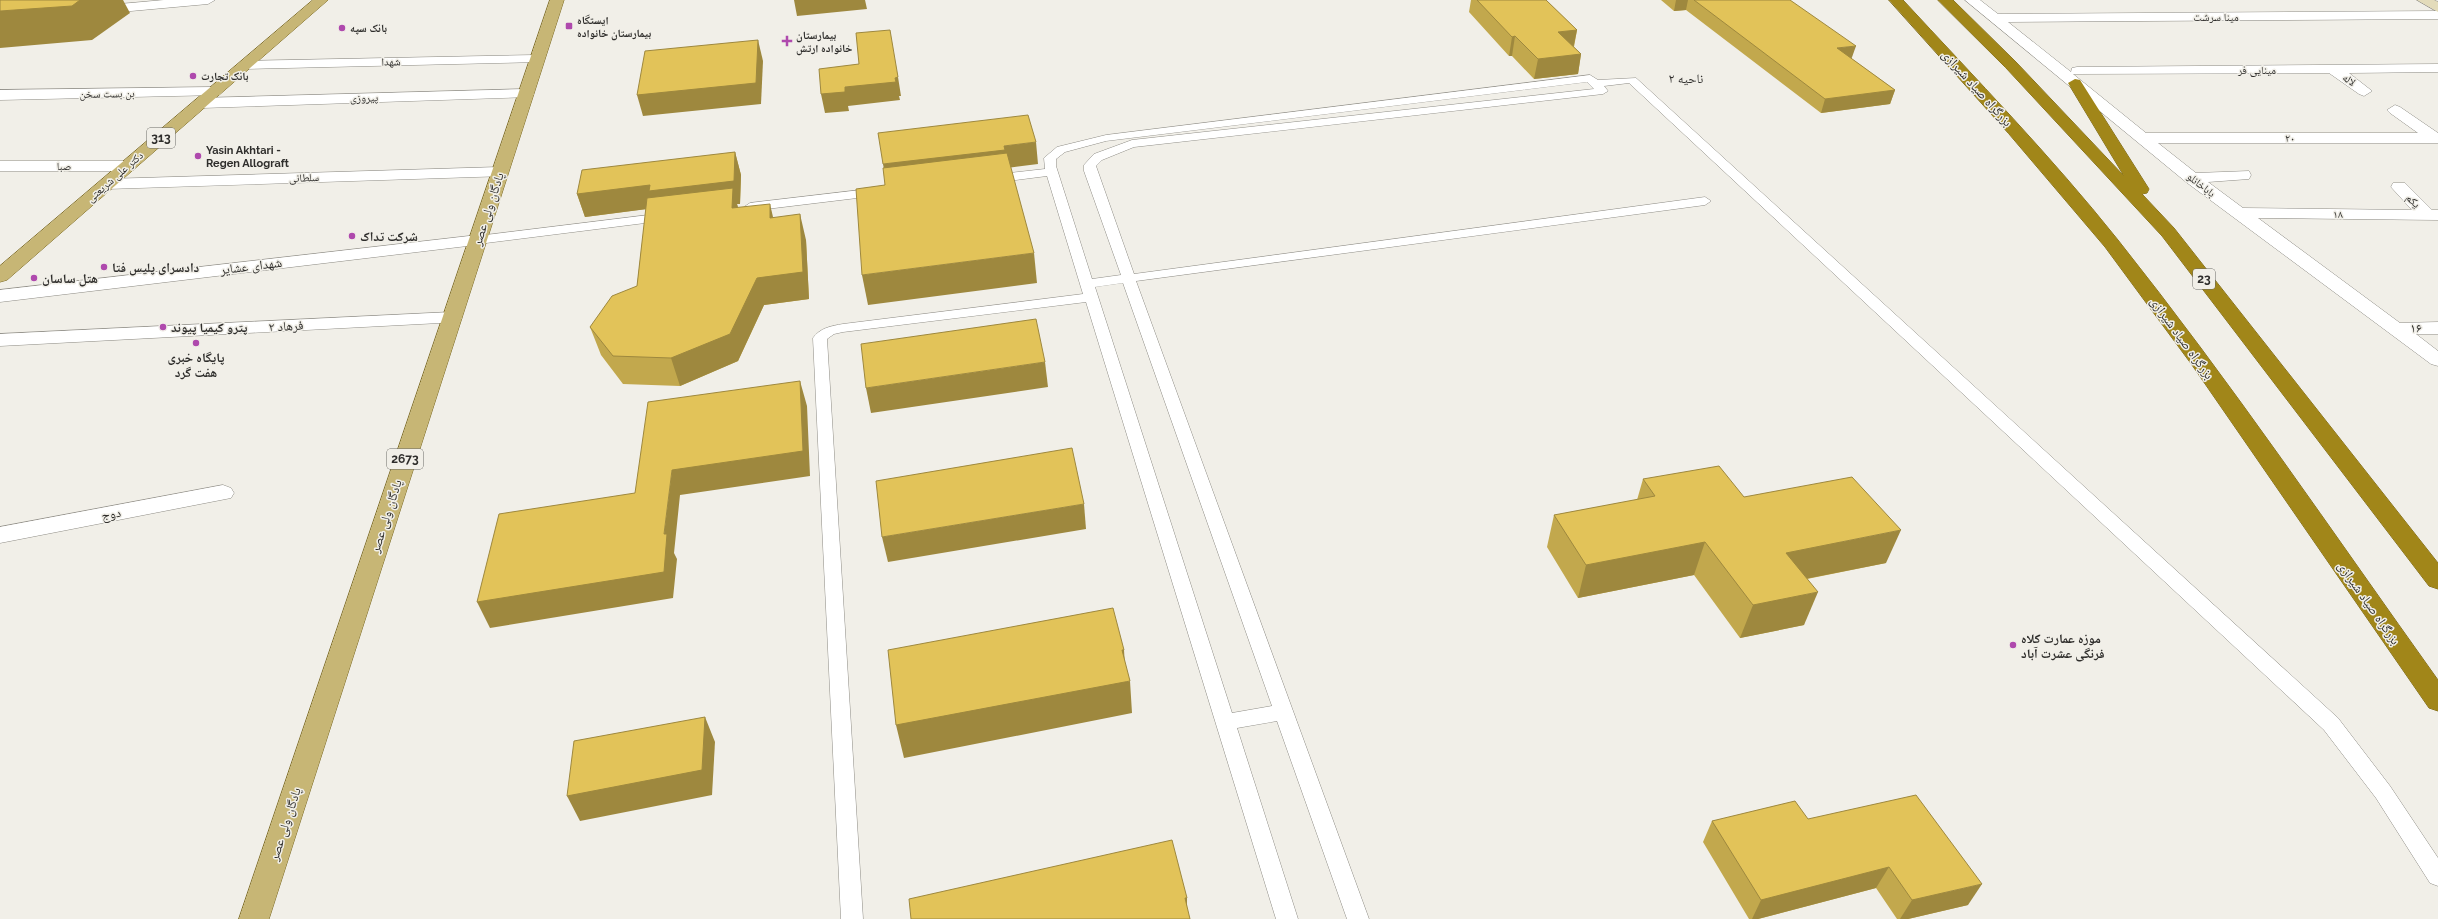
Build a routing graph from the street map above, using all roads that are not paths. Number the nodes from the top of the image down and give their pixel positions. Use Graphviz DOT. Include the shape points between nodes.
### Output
graph roads {
  1 [pos="208,0"];
  2 [pos="321,0"];
  3 [pos="557,0"];
  4 [pos="1896,0"];
  5 [pos="1945,0"];
  6 [pos="1972,0"];
  7 [pos="2424,0"];
  8 [pos="2438,8"];
  9 [pos="82,12"];
  10 [pos="2438,15"];
  11 [pos="1995,18"];
  12 [pos="537,59"];
  13 [pos="245,65"];
  14 [pos="2438,68"];
  15 [pos="2333,69"];
  16 [pos="2076,77"];
  17 [pos="1596,83"];
  18 [pos="2364,91"];
  19 [pos="526,94"];
  20 [pos="0,95"];
  21 [pos="208,98"];
  22 [pos="2395,110"];
  23 [pos="2142,138"];
  24 [pos="2436,138"];
  25 [pos="0,166"];
  26 [pos="128,166"];
  27 [pos="500,172"];
  28 [pos="1052,172"];
  29 [pos="2243,176"];
  30 [pos="2192,178"];
  31 [pos="981,180"];
  32 [pos="107,184"];
  33 [pos="2399,187"];
  34 [pos="893,190"];
  35 [pos="1705,201"];
  36 [pos="735,209"];
  37 [pos="2238,213"];
  38 [pos="2433,215"];
  39 [pos="679,216"];
  40 [pos="2168,232"];
  41 [pos="478,240"];
  42 [pos="0,276"];
  43 [pos="1128,279"];
  44 [pos="1089,291"];
  45 [pos="0,296"];
  46 [pos="452,318"];
  47 [pos="2438,328"];
  48 [pos="2394,329"];
  49 [pos="0,340"];
  50 [pos="2438,360"];
  51 [pos="223,493"];
  52 [pos="0,535"];
  53 [pos="2438,580"];
  54 [pos="2438,701"];
  55 [pos="1284,712"];
  56 [pos="1225,722"];
  57 [pos="2438,876"];
  58 [pos="254,919"];
  59 [pos="852,919"];
  60 [pos="1287,919"];
  61 [pos="1358,919"];
  1 -- 9 [label="street"];
  2 -- 13 [label="main road, دکتر علی شریعتی / 313"];
  3 -- 12 [label="main road, پادگان ولی عصر / 2673"];
  4 -- 54 [label="highway, بزرگراه صیاد شیرازی" via="2016,132 2111,243 2199,360"];
  5 -- 40 [label="highway, 23" via="2011,65"];
  6 -- 11 [label="street, باباخانلو"];
  7 -- 8 [label="main road"];
  10 -- 11 [label="street, مینا سرشت"];
  11 -- 16 [label="street, باباخانلو"];
  12 -- 13 [label="street, شهدا"];
  12 -- 19 [label="main road, پادگان ولی عصر / 2673"];
  13 -- 21 [label="main road, دکتر علی شریعتی / 313"];
  14 -- 15 [label="street, مینایی فر"];
  15 -- 16 [label="street, مینایی فر"];
  15 -- 18 [label="street, لاله"];
  16 -- 23 [label="street, باباخانلو"];
  16 -- 40 [label="highway"];
  17 -- 28 [label="lane" via="1590,78 1106,138 1061,149 1050,158"];
  17 -- 43 [label="lane" via="1603,91 1132,144 1098,157 1090,165 1090,171"];
  17 -- 57 [label="lane" via="1632,80 2332,724 2383,792"];
  19 -- 21 [label="street, پیروزی"];
  19 -- 27 [label="main road, پادگان ولی عصر / 2673"];
  20 -- 21 [label="street, بن بست سخن"];
  21 -- 26 [label="main road, دکتر علی شریعتی / 313"];
  22 -- 24 [label="street"];
  23 -- 24 [label="street, ۲۰"];
  23 -- 30 [label="street, باباخانلو"];
  25 -- 26 [label="street, صبا"];
  26 -- 32 [label="main road, دکتر علی شریعتی / 313"];
  27 -- 32 [label="street, سلطانی"];
  27 -- 41 [label="main road, پادگان ولی عصر / 2673"];
  28 -- 31 [label="lane"];
  28 -- 44 [label="lane"];
  29 -- 30 [label="street"];
  30 -- 37 [label="street, باباخانلو"];
  32 -- 42 [label="main road, دکتر علی شریعتی / 313"];
  33 -- 38 [label="street, یکم"];
  34 -- 36 [label="lane"];
  35 -- 43 [label="lane"];
  37 -- 38 [label="street, ۱۸"];
  37 -- 48 [label="street, باباخانلو"];
  39 -- 41 [label="lane"];
  40 -- 53 [label="highway, 23"];
  41 -- 45 [label="street, شهدای عشایر"];
  41 -- 46 [label="main road, پادگان ولی عصر / 2673"];
  43 -- 44 [label="lane"];
  43 -- 55 [label="lane"];
  44 -- 56 [label="lane"];
  44 -- 59 [label="lane" via="843,328 829,331 820,338"];
  46 -- 49 [label="street, فرهاد ۲"];
  46 -- 58 [label="main road, پادگان ولی عصر / 2673"];
  47 -- 48 [label="street, ۱۶"];
  48 -- 50 [label="street, باباخانلو"];
  51 -- 52 [label="street, دوج"];
  55 -- 56 [label="lane"];
  55 -- 61 [label="lane"];
  56 -- 60 [label="lane"];
}
